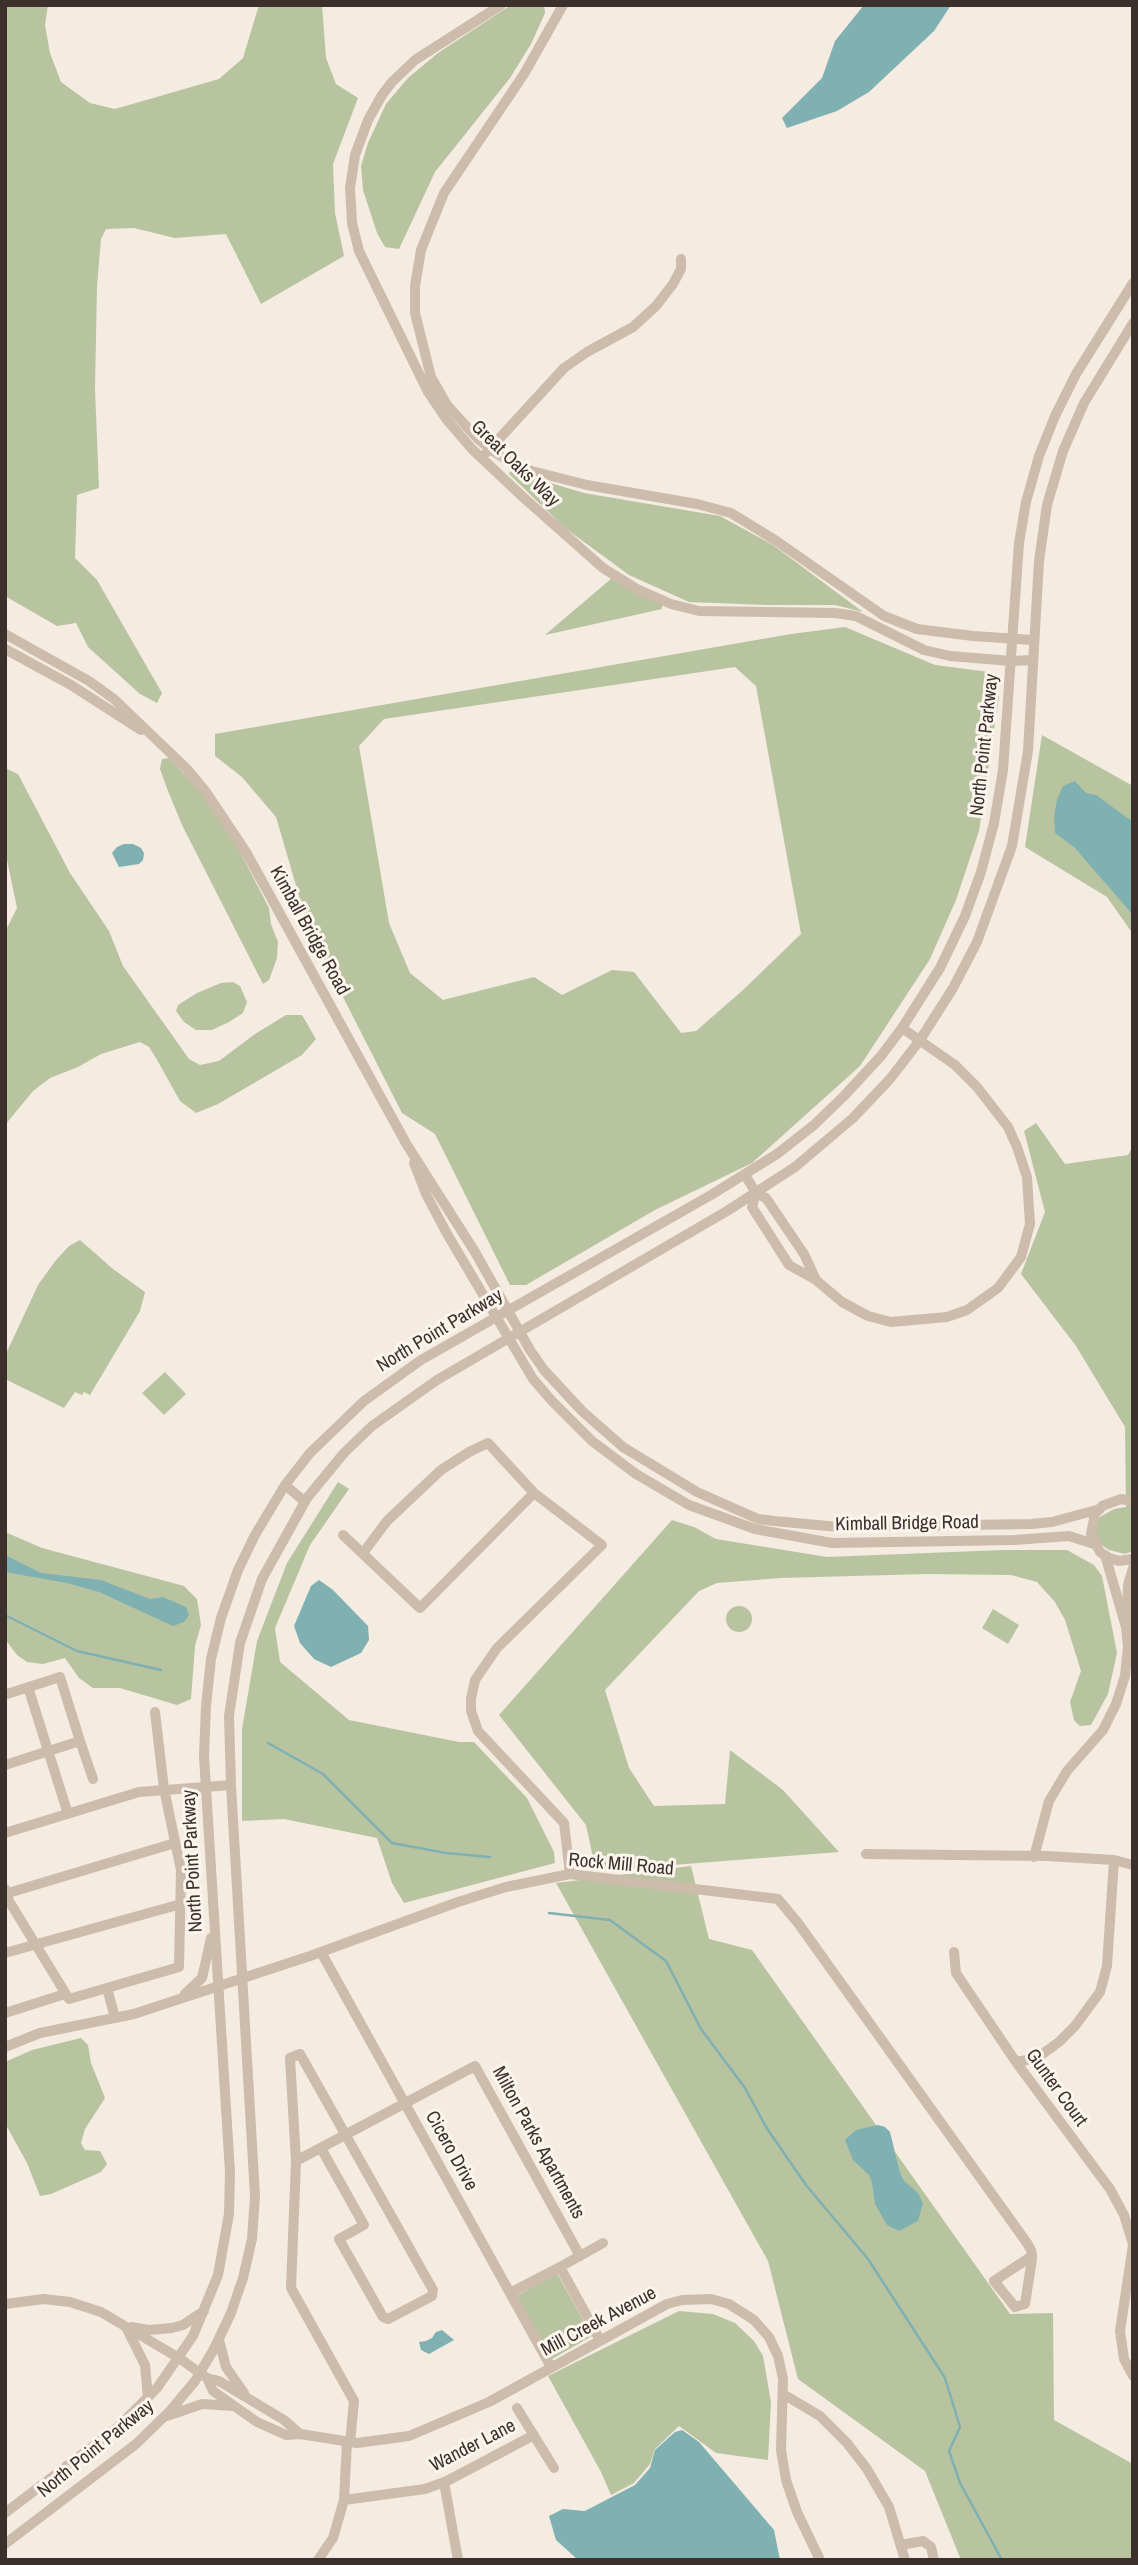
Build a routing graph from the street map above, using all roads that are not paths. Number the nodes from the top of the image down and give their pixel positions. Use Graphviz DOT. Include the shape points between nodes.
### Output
graph roads {
  1 [pos="501,5"];
  2 [pos="563,5"];
  3 [pos="681,259"];
  4 [pos="1133,283"];
  5 [pos="1133,323"];
  6 [pos="490,449"];
  7 [pos="482,457"];
  8 [pos="5,634"];
  9 [pos="1012,639"];
  10 [pos="1033,639"];
  11 [pos="5,649"];
  12 [pos="1033,660"];
  13 [pos="1011,661"];
  14 [pos="163,746"];
  15 [pos="902,1028"];
  16 [pos="920,1040"];
  17 [pos="407,1145"];
  18 [pos="745,1175"];
  19 [pos="756,1193"];
  20 [pos="816,1280"];
  21 [pos="508,1310"];
  22 [pos="495,1317"];
  23 [pos="519,1331"];
  24 [pos="507,1338"];
  25 [pos="285,1485"];
  26 [pos="534,1493"];
  27 [pos="304,1501"];
  28 [pos="1133,1501"];
  29 [pos="1100,1509"];
  30 [pos="343,1535"];
  31 [pos="1094,1544"];
  32 [pos="363,1553"];
  33 [pos="1105,1555"];
  34 [pos="1133,1559"];
  35 [pos="1133,1568"];
  36 [pos="1126,1627"];
  37 [pos="28,1687"];
  38 [pos="6,1692"];
  39 [pos="156,1712"];
  40 [pos="80,1741"];
  41 [pos="48,1751"];
  42 [pos="5,1765"];
  43 [pos="93,1779"];
  44 [pos="231,1785"];
  45 [pos="206,1788"];
  46 [pos="164,1789"];
  47 [pos="68,1814"];
  48 [pos="5,1833"];
  49 [pos="175,1843"];
  50 [pos="866,1854"];
  51 [pos="1034,1857"];
  52 [pos="1114,1860"];
  53 [pos="1133,1865"];
  54 [pos="570,1874"];
  55 [pos="6,1892"];
  56 [pos="181,1903"];
  57 [pos="214,1922"];
  58 [pos="37,1945"];
  59 [pos="321,1952"];
  60 [pos="954,1952"];
  61 [pos="5,1953"];
  62 [pos="243,1977"];
  63 [pos="218,1986"];
  64 [pos="107,1988"];
  65 [pos="65,1993"];
  66 [pos="180,1999"];
  67 [pos="5,2013"];
  68 [pos="115,2018"];
  69 [pos="5,2046"];
  70 [pos="1016,2062"];
  71 [pos="405,2104"];
  72 [pos="346,2136"];
  73 [pos="321,2150"];
  74 [pos="296,2161"];
  75 [pos="603,2243"];
  76 [pos="1133,2244"];
  77 [pos="580,2256"];
  78 [pos="1032,2256"];
  79 [pos="560,2267"];
  80 [pos="510,2293"];
  81 [pos="5,2304"];
  82 [pos="204,2311"];
  83 [pos="125,2326"];
  84 [pos="219,2340"];
  85 [pos="600,2340"];
  86 [pos="179,2358"];
  87 [pos="551,2367"];
  88 [pos="204,2375"];
  89 [pos="1133,2376"];
  90 [pos="783,2394"];
  91 [pos="148,2398"];
  92 [pos="250,2400"];
  93 [pos="233,2406"];
  94 [pos="517,2408"];
  95 [pos="164,2417"];
  96 [pos="300,2434"];
  97 [pos="534,2435"];
  98 [pos="349,2442"];
  99 [pos="554,2468"];
  100 [pos="444,2482"];
  101 [pos="344,2500"];
  102 [pos="5,2513"];
  103 [pos="5,2544"];
  104 [pos="901,2545"];
  105 [pos="318,2560"];
  106 [pos="458,2560"];
  107 [pos="820,2560"];
  108 [pos="905,2560"];
  109 [pos="934,2560"];
  1 -- 7 [label="street, Great Oaks Way" via="415,60 392,82 355,155 350,188 359,251 387,311 428,392"];
  2 -- 6 [label="street, Great Oaks Way" via="524,74 444,192 417,272 415,313 431,377 456,417"];
  3 -- 6 [label="street" via="681,270 656,306 633,327 564,368"];
  4 -- 9 [label="street, North Point Parkway" via="1076,374 1039,456 1022,523"];
  5 -- 10 [label="street, North Point Parkway" via="1084,403 1063,451 1041,539"];
  6 -- 7 [label="street"];
  6 -- 9 [label="street, Great Oaks Way" via="547,475 731,513 884,616 918,629"];
  7 -- 13 [label="street, Great Oaks Way" via="603,568 671,604 699,611 846,614 924,650"];
  8 -- 14 [label="street, Kimball Bridge Road" via="89,681"];
  9 -- 10 [label="street, Great Oaks Way"];
  9 -- 13 [label="street, North Point Parkway"];
  10 -- 12 [label="street, North Point Parkway"];
  11 -- 14 [label="street, Kimball Bridge Road" via="71,685"];
  12 -- 13 [label="street, Great Oaks Way"];
  12 -- 16 [label="street, North Point Parkway" via="1028,751 1012,846 977,942"];
  13 -- 15 [label="street, North Point Parkway" via="1003,770 981,872 944,960"];
  14 -- 17 [label="street, Kimball Bridge Road" via="206,792 246,852"];
  15 -- 16 [label="street"];
  15 -- 18 [label="street, North Point Parkway" via="830,1110"];
  16 -- 19 [label="street, North Point Parkway" via="853,1118 816,1152"];
  16 -- 20 [label="street" via="955,1065 1008,1127 1027,1177 1030,1215 1021,1257 983,1300 929,1320 891,1322 868,1316"];
  17 -- 21 [label="street, Kimball Bridge Road"];
  17 -- 22 [label="street, Kimball Bridge Road" via="426,1194"];
  18 -- 19 [label="street"];
  18 -- 21 [label="street, North Point Parkway"];
  19 -- 20 [label="street" via="766,1198"];
  19 -- 20 [label="street" via="752,1207 789,1265"];
  19 -- 23 [label="street, North Point Parkway"];
  21 -- 22 [label="street, North Point Parkway"];
  21 -- 23 [label="street, Kimball Bridge Road"];
  22 -- 24 [label="street, Kimball Bridge Road"];
  22 -- 25 [label="street, North Point Parkway" via="403,1371 364,1401 310,1453"];
  23 -- 24 [label="street, North Point Parkway"];
  23 -- 29 [label="street, Kimball Bridge Road" via="562,1391 624,1447 697,1492 758,1519 839,1527 1031,1524"];
  24 -- 27 [label="street, North Point Parkway" via="372,1426"];
  24 -- 31 [label="street, Kimball Bridge Road" via="533,1379 593,1441 636,1474 689,1505 735,1523 831,1543 1069,1536"];
  25 -- 27 [label="street"];
  25 -- 45 [label="street, North Point Parkway" via="246,1553 221,1618 206,1695"];
  26 -- 32 [label="street" via="488,1443 441,1471 387,1521"];
  26 -- 32 [label="street" via="420,1608"];
  26 -- 54 [label="street" via="602,1545 497,1648 475,1680 471,1712 478,1731 564,1823"];
  27 -- 44 [label="street, North Point Parkway" via="262,1579 240,1643 229,1716"];
  28 -- 29 [label="street, Kimball Bridge Road" via="1111,1501"];
  29 -- 31 [label="street" via="1091,1524"];
  30 -- 32 [label="street"];
  31 -- 33 [label="street"];
  33 -- 34 [label="street" via="1119,1561"];
  33 -- 36 [label="street"];
  35 -- 36 [label="street"];
  36 -- 51 [label="street" via="1127,1661 1116,1704 1103,1730 1049,1801"];
  37 -- 38 [label="street"];
  37 -- 40 [label="street" via="60,1676"];
  37 -- 41 [label="street"];
  39 -- 46 [label="street"];
  40 -- 41 [label="street"];
  40 -- 43 [label="street"];
  41 -- 42 [label="street"];
  41 -- 47 [label="street"];
  44 -- 45 [label="street"];
  44 -- 62 [label="street, North Point Parkway"];
  45 -- 46 [label="street"];
  45 -- 57 [label="street, North Point Parkway"];
  46 -- 47 [label="street"];
  46 -- 49 [label="street"];
  47 -- 48 [label="street"];
  49 -- 55 [label="street"];
  49 -- 56 [label="street"];
  50 -- 51 [label="street"];
  51 -- 52 [label="street"];
  52 -- 53 [label="street"];
  52 -- 70 [label="street" via="1107,1966 1100,1992 1059,2042 1037,2058"];
  54 -- 59 [label="street, Rock Mill Road" via="458,1902"];
  54 -- 78 [label="street, Rock Mill Road" via="778,1899 1022,2235"];
  55 -- 58 [label="street"];
  56 -- 58 [label="street"];
  56 -- 64 [label="street" via="179,1967"];
  57 -- 63 [label="street, North Point Parkway"];
  57 -- 66 [label="street" via="202,1978"];
  58 -- 61 [label="street"];
  58 -- 65 [label="street"];
  59 -- 62 [label="street, Rock Mill Road"];
  59 -- 71 [label="street, Cicero Drive"];
  60 -- 70 [label="street, Gunter Court" via="956,1973"];
  62 -- 63 [label="street, Rock Mill Road"];
  62 -- 84 [label="street, North Point Parkway" via="254,2217 243,2278"];
  63 -- 66 [label="street, Rock Mill Road"];
  63 -- 82 [label="street, North Point Parkway" via="230,2195 225,2246"];
  64 -- 65 [label="street" via="69,1999"];
  64 -- 68 [label="street"];
  65 -- 67 [label="street"];
  66 -- 68 [label="street, Rock Mill Road"];
  68 -- 69 [label="street, Rock Mill Road" via="40,2033"];
  70 -- 76 [label="street, Gunter Court" via="1110,2189"];
  71 -- 72 [label="street, Milton Parks Apartments"];
  71 -- 77 [label="street, Milton Parks Apartments" via="475,2066"];
  71 -- 80 [label="street, Cicero Drive"];
  72 -- 73 [label="street, Milton Parks Apartments"];
  72 -- 73 [label="street" via="433,2290 432,2296 388,2319 339,2239 364,2225"];
  72 -- 74 [label="street" via="300,2054 290,2059"];
  73 -- 74 [label="street, Milton Parks Apartments"];
  74 -- 98 [label="street" via="291,2288 354,2401"];
  75 -- 77 [label="street"];
  76 -- 89 [label="street, Gunter Court" via="1120,2330 1124,2359"];
  77 -- 79 [label="street"];
  78 -- 78 [label="street" via="994,2281 1015,2307 1025,2304"];
  79 -- 80 [label="street"];
  79 -- 85 [label="street"];
  80 -- 87 [label="street, Cicero Drive"];
  81 -- 83 [label="street" via="44,2299 70,2302"];
  82 -- 83 [label="street" via="172,2328"];
  82 -- 86 [label="street, North Point Parkway"];
  83 -- 86 [label="street"];
  83 -- 91 [label="street" via="145,2365"];
  84 -- 88 [label="street, North Point Parkway"];
  84 -- 92 [label="street" via="226,2367"];
  85 -- 87 [label="street, Mill Creek Avenue"];
  85 -- 90 [label="street, Mill Creek Avenue" via="667,2304 711,2299 729,2304 754,2320 769,2337 778,2356"];
  86 -- 88 [label="street"];
  86 -- 91 [label="street, North Point Parkway"];
  87 -- 98 [label="street, Mill Creek Avenue" via="428,2429 409,2436"];
  88 -- 92 [label="street, Mill Creek Avenue"];
  88 -- 93 [label="street, Mill Creek Avenue" via="213,2391"];
  88 -- 95 [label="street, North Point Parkway"];
  90 -- 104 [label="street" via="820,2416 847,2443 876,2483"];
  90 -- 107 [label="street, Mill Creek Avenue" via="781,2450 786,2480"];
  91 -- 102 [label="street, North Point Parkway" via="118,2427"];
  92 -- 96 [label="street, Mill Creek Avenue"];
  93 -- 95 [label="street" via="202,2404"];
  93 -- 96 [label="street, Mill Creek Avenue" via="286,2435"];
  94 -- 97 [label="street"];
  95 -- 103 [label="street, North Point Parkway" via="136,2444"];
  96 -- 98 [label="street, Mill Creek Avenue"];
  97 -- 99 [label="street"];
  97 -- 100 [label="street, Wander Lane"];
  98 -- 101 [label="street"];
  100 -- 101 [label="street, Wander Lane" via="425,2489"];
  100 -- 106 [label="street"];
  101 -- 105 [label="street" via="333,2538"];
  104 -- 108 [label="street"];
  104 -- 109 [label="street" via="923,2541"];
}
